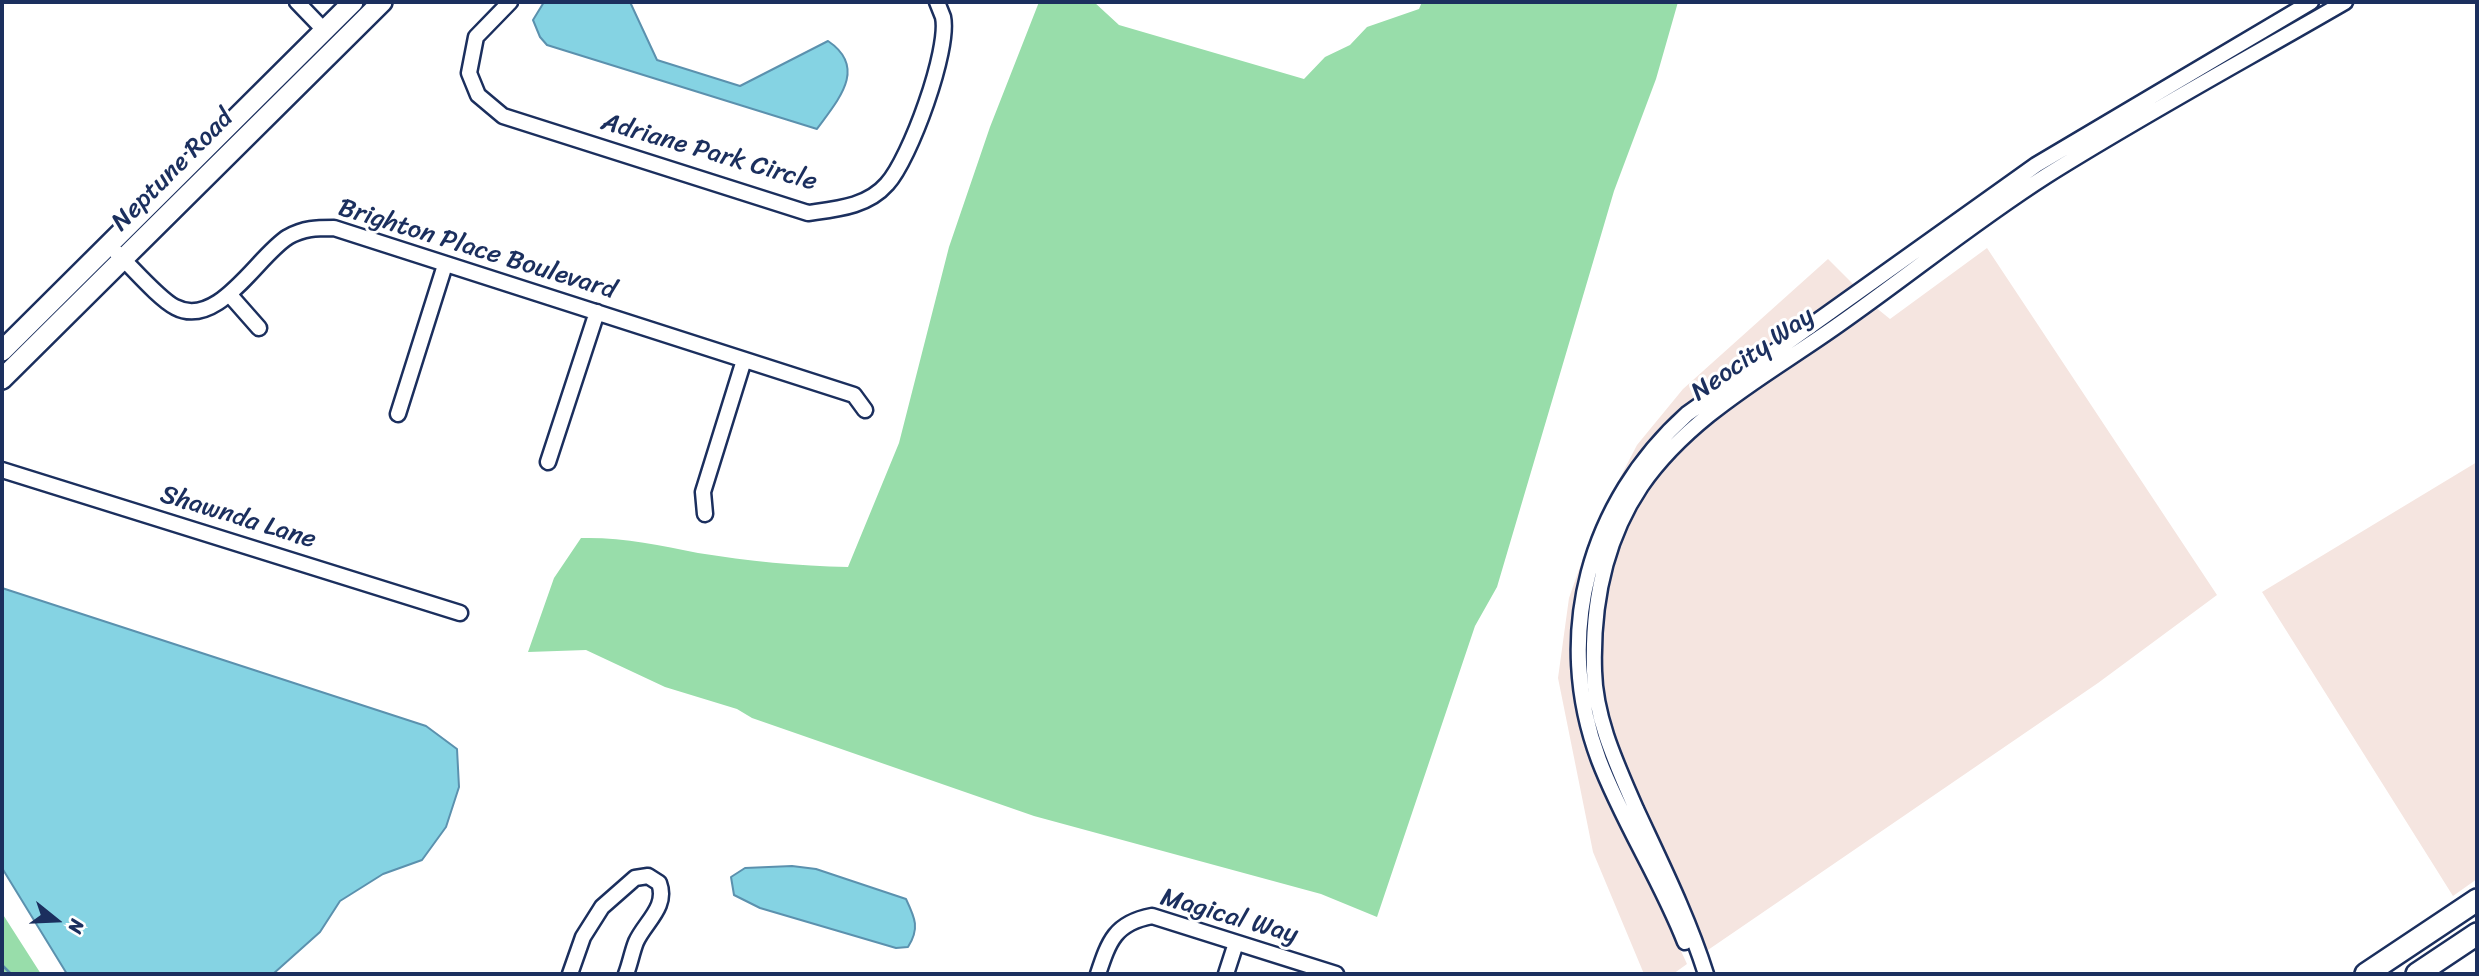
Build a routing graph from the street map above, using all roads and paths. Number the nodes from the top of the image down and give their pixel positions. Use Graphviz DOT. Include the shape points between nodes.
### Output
graph roads {
  1 [pos="297,2"];
  2 [pos="353,2"];
  3 [pos="382,2"];
  4 [pos="510,2"];
  5 [pos="937,2"];
  6 [pos="2311,2"];
  7 [pos="2345,2"];
  8 [pos="324,30"];
  9 [pos="116,253"];
  10 [pos="445,265"];
  11 [pos="229,295"];
  12 [pos="597,313"];
  13 [pos="1819,318"];
  14 [pos="258,328"];
  15 [pos="1830,331"];
  16 [pos="2,351"];
  17 [pos="744,360"];
  18 [pos="2,378"];
  19 [pos="864,410"];
  20 [pos="398,414"];
  21 [pos="548,462"];
  22 [pos="1650,462"];
  23 [pos="2,470"];
  24 [pos="705,514"];
  25 [pos="460,613"];
  26 [pos="2477,900"];
  27 [pos="2477,934"];
  28 [pos="1236,943"];
  29 [pos="570,974"];
  30 [pos="626,974"];
  31 [pos="1098,974"];
  32 [pos="1226,974"];
  33 [pos="1336,974"];
  34 [pos="1697,974"];
  35 [pos="1706,974"];
  36 [pos="2366,974"];
  37 [pos="2417,974"];
  1 -- 8 [label="street"];
  2 -- 8 [label="main road, Neptune Road"];
  3 -- 9 [label="main road, Neptune Road"];
  4 -- 5 [label="street, Adriane Park Circle" via="477,37 469,73 478,95 503,116 808,213 850,207 887,184 914,137 941,53 943,18"];
  6 -- 13 [label="street, Neocity Way" via="2036,165"];
  7 -- 15 [label="street, Neocity Way" via="2043,178"];
  8 -- 9 [label="main road, Neptune Road"];
  9 -- 11 [label="street, Brighton Place Boulevard" via="176,308 202,310"];
  9 -- 16 [label="main road, Neptune Road"];
  9 -- 18 [label="main road, Neptune Road"];
  10 -- 11 [label="street, Brighton Place Boulevard" via="334,228 308,228 285,238"];
  10 -- 12 [label="street, Brighton Place Boulevard"];
  10 -- 20 [label="street"];
  11 -- 14 [label="street"];
  12 -- 17 [label="street, Brighton Place Boulevard"];
  12 -- 21 [label="street"];
  13 -- 15 [label="street"];
  13 -- 22 [label="street, Neocity Way" via="1687,414"];
  15 -- 22 [label="street, Neocity Way" via="1715,410"];
  17 -- 19 [label="street, Brighton Place Boulevard" via="854,395"];
  17 -- 24 [label="street" via="703,492"];
  22 -- 34 [label="street, Neocity Way" via="1613,505 1589,565 1577,636 1578,662 1599,761"];
  22 -- 35 [label="street, Neocity Way" via="1604,568 1594,626 1594,675 1611,751"];
  23 -- 25 [label="street, Shawnda Lane"];
  26 -- 36 [label="highway"];
  27 -- 37 [label="highway"];
  28 -- 31 [label="street, Magical Way" via="1152,916 1133,919 1117,930"];
  28 -- 32 [label="street"];
  28 -- 33 [label="street, Magical Way"];
  29 -- 30 [label="street" via="583,937 602,907 635,878 648,876 659,883 663,894 637,940"];
}
